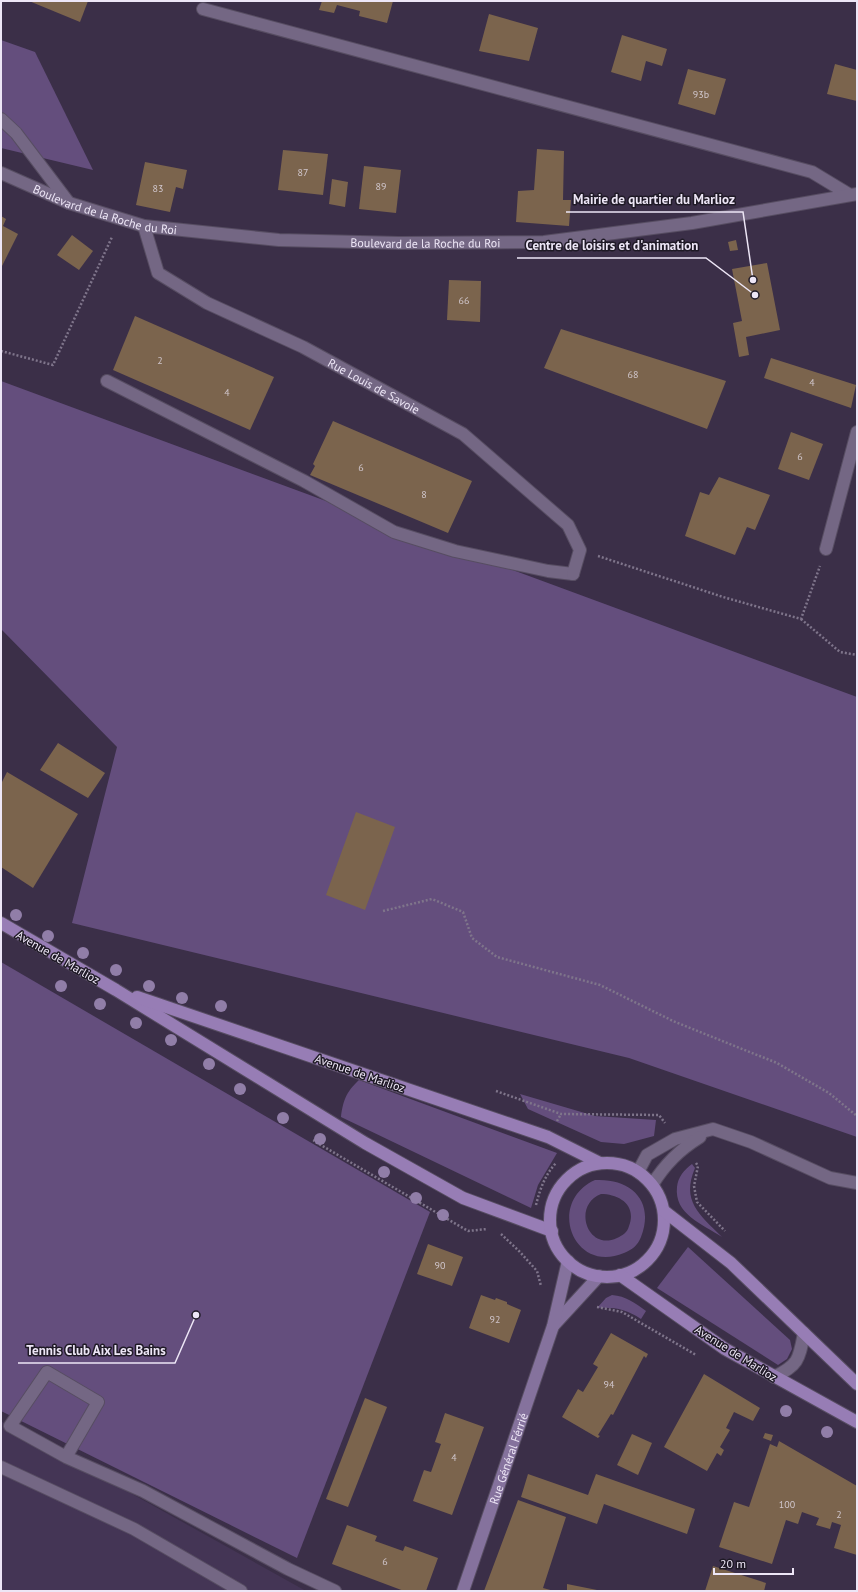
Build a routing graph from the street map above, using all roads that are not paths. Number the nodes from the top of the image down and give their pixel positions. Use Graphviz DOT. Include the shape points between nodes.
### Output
graph roads {
  1 [pos="204,9"];
  2 [pos="1,119"];
  3 [pos="1,173"];
  4 [pos="854,194"];
  5 [pos="69,203"];
  6 [pos="144,226"];
  7 [pos="107,381"];
  8 [pos="857,432"];
  9 [pos="853,464"];
  10 [pos="826,549"];
  11 [pos="1,923"];
  12 [pos="116,990"];
  13 [pos="713,1129"];
  14 [pos="600,1163"];
  15 [pos="638,1172"];
  16 [pos="857,1183"];
  17 [pos="652,1185"];
  18 [pos="664,1211"];
  19 [pos="552,1231"];
  20 [pos="568,1262"];
  21 [pos="599,1276"];
  22 [pos="620,1276"];
  23 [pos="564,1306"];
  24 [pos="804,1333"];
  25 [pos="774,1377"];
  26 [pos="857,1384"];
  27 [pos="857,1422"];
  28 [pos="66,1457"];
  29 [pos="1,1467"];
  30 [pos="241,1591"];
  31 [pos="335,1591"];
  32 [pos="462,1591"];
  1 -- 4 [label="street" via="812,172"];
  2 -- 5 [label="street" via="16,133"];
  3 -- 5 [label="street, Boulevard de la Roche du Roi"];
  4 -- 6 [label="street, Boulevard de la Roche du Roi" via="692,223 544,242 399,243 279,240"];
  5 -- 6 [label="street, Boulevard de la Roche du Roi"];
  6 -- 7 [label="street, Rue Louis de Savoie" via="158,273 207,303 304,347 463,434 568,525 580,550 573,574 455,551 394,532 304,481"];
  8 -- 9 [label="street"];
  9 -- 10 [label="street"];
  11 -- 12 [label="main road, Avenue de Marlioz"];
  12 -- 14 [label="main road, Avenue de Marlioz" via="548,1136"];
  12 -- 19 [label="main road, Avenue de Marlioz" via="326,1119 463,1198"];
  13 -- 15 [label="street" via="675,1139 647,1156"];
  13 -- 16 [label="street" via="751,1142 830,1178"];
  13 -- 17 [label="street" via="682,1148 664,1166"];
  14 -- 15 [label="main road" via="620,1164"];
  14 -- 19 [label="main road" via="582,1168 567,1179 556,1195 550,1212"];
  15 -- 17 [label="main road"];
  17 -- 18 [label="main road" via="660,1197"];
  18 -- 22 [label="main road" via="664,1228 659,1244 649,1258 636,1269"];
  18 -- 24 [label="main road" via="730,1263"];
  19 -- 20 [label="main road" via="555,1243"];
  20 -- 21 [label="main road" via="577,1269"];
  20 -- 23 [label="main road, Rue Général Férrié"];
  21 -- 22 [label="main road"];
  21 -- 23 [label="main road"];
  22 -- 25 [label="main road, Avenue de Marlioz" via="725,1349"];
  23 -- 32 [label="main road, Rue Général Férrié" via="553,1326"];
  24 -- 25 [label="street" via="800,1354 791,1369"];
  24 -- 26 [label="main road"];
  25 -- 27 [label="main road, Avenue de Marlioz"];
  28 -- 28 [label="street" via="98,1402 47,1372 10,1426"];
  28 -- 31 [label="street" via="143,1491 288,1569"];
  29 -- 30 [label="street" via="134,1529"];
}
